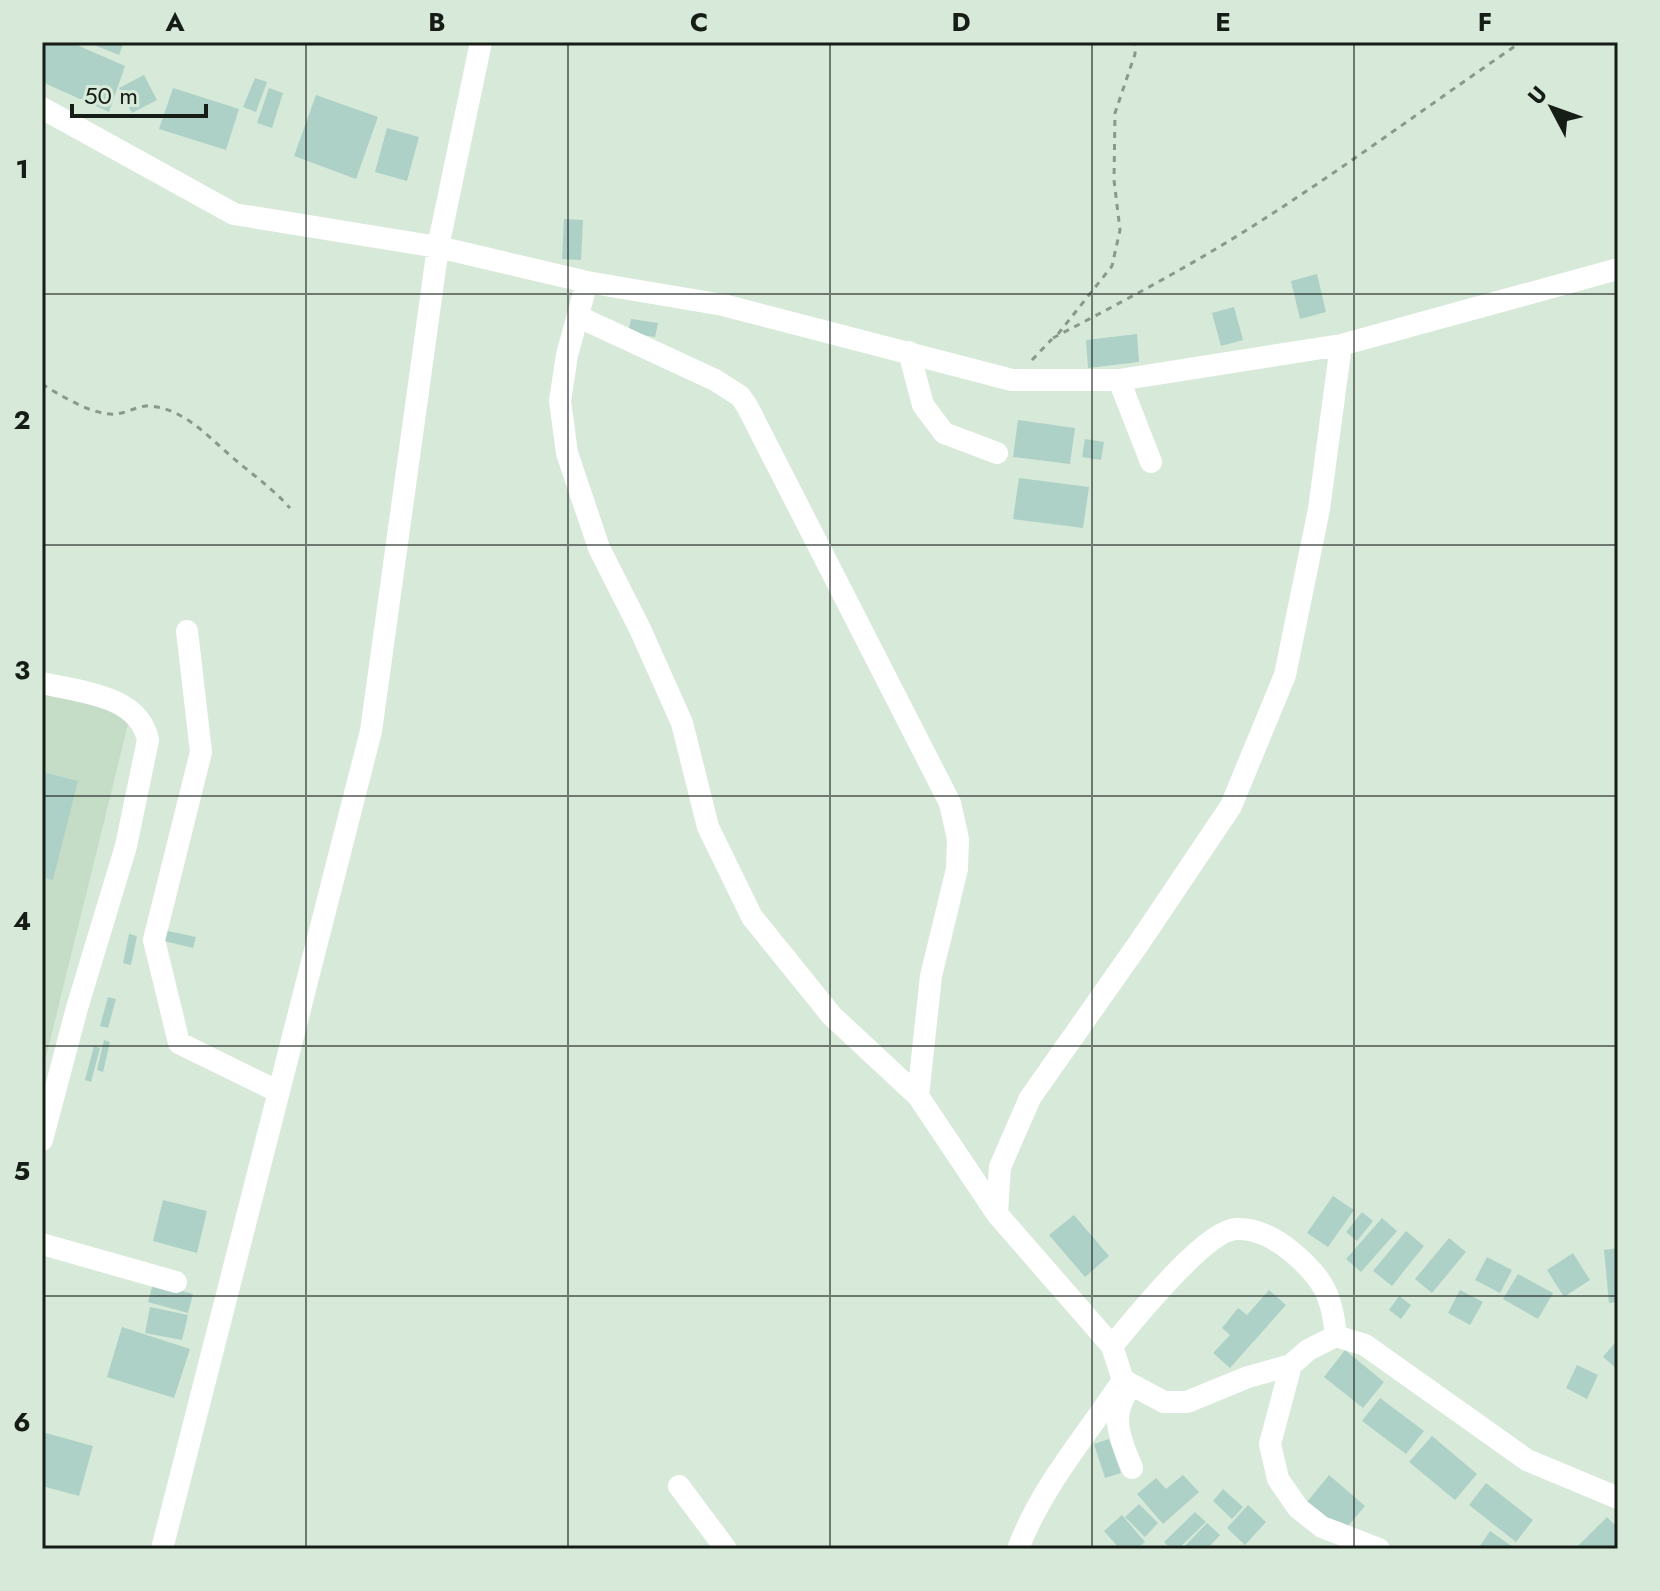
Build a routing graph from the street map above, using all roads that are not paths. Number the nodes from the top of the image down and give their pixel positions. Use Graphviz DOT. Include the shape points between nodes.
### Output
graph roads {
  1 [pos="481,42"];
  2 [pos="42,108"];
  3 [pos="438,247"];
  4 [pos="1618,269"];
  5 [pos="587,282"];
  6 [pos="579,317"];
  7 [pos="1341,345"];
  8 [pos="909,352"];
  9 [pos="1119,380"];
  10 [pos="997,453"];
  11 [pos="1151,462"];
  12 [pos="187,631"];
  13 [pos="42,683"];
  14 [pos="279,1092"];
  15 [pos="918,1096"];
  16 [pos="42,1140"];
  17 [pos="997,1214"];
  18 [pos="42,1244"];
  19 [pos="176,1282"];
  20 [pos="1336,1336"];
  21 [pos="1112,1346"];
  22 [pos="1291,1365"];
  23 [pos="1128,1382"];
  24 [pos="1132,1468"];
  25 [pos="679,1486"];
  26 [pos="1618,1498"];
  27 [pos="162,1549"];
  28 [pos="726,1549"];
  29 [pos="1018,1549"];
  30 [pos="1379,1549"];
  1 -- 3 [label="street"];
  2 -- 3 [label="street" via="234,214"];
  3 -- 5 [label="street"];
  3 -- 14 [label="street" via="371,731"];
  4 -- 7 [label="street"];
  5 -- 6 [label="street"];
  5 -- 8 [label="street" via="723,305"];
  6 -- 15 [label="street" via="560,401 567,453 599,548 682,723 708,827 752,917 832,1016"];
  6 -- 15 [label="street" via="740,396 950,803 958,839 957,869 931,976"];
  7 -- 9 [label="street"];
  7 -- 17 [label="street" via="1319,509 1285,675 1231,806 1030,1098 1000,1167"];
  8 -- 9 [label="street" via="1012,380"];
  8 -- 10 [label="street" via="923,405 944,433"];
  9 -- 11 [label="street"];
  12 -- 14 [label="street" via="201,752 154,940 179,1043"];
  13 -- 16 [label="street" via="129,708 146,728 148,740 126,846"];
  14 -- 27 [label="street"];
  15 -- 17 [label="street"];
  17 -- 21 [label="street"];
  18 -- 19 [label="street"];
  20 -- 21 [label="street" via="1333,1305 1303,1261 1282,1243 1234,1229 1200,1249"];
  20 -- 22 [label="street"];
  20 -- 26 [label="street" via="1365,1345 1527,1460"];
  21 -- 23 [label="street"];
  22 -- 23 [label="street" via="1187,1402 1164,1402"];
  22 -- 30 [label="street" via="1270,1444 1278,1479 1298,1508 1322,1527"];
  23 -- 24 [label="street" via="1116,1428"];
  23 -- 29 [label="street" via="1055,1478"];
  25 -- 28 [label="street"];
}
